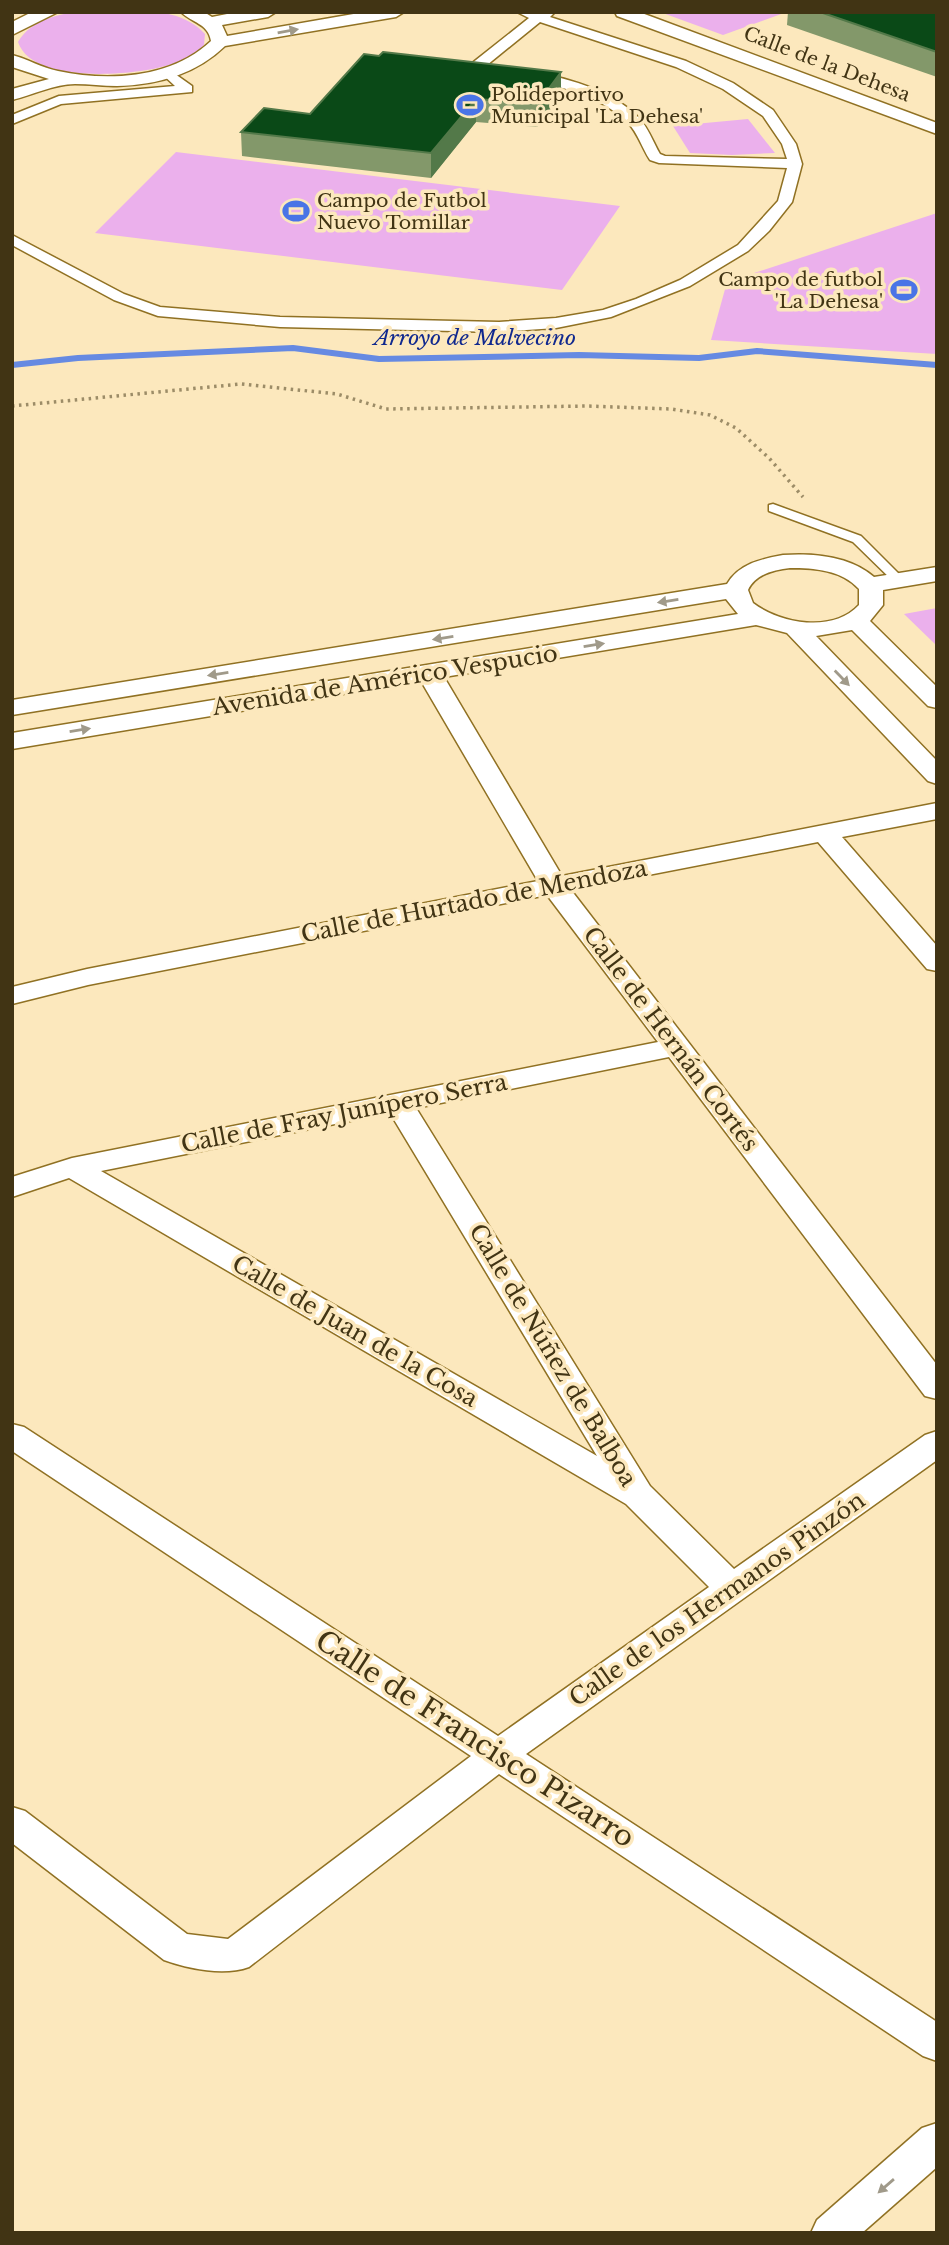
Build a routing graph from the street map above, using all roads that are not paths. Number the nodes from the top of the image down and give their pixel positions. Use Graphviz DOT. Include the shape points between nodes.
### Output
graph roads {
  1 [pos="50,12"];
  2 [pos="190,12"];
  3 [pos="268,12"];
  4 [pos="396,12"];
  5 [pos="523,12"];
  6 [pos="623,12"];
  7 [pos="543,15"];
  8 [pos="210,22"];
  9 [pos="13,28"];
  10 [pos="220,43"];
  11 [pos="16,65"];
  12 [pos="168,73"];
  13 [pos="70,79"];
  14 [pos="12,95"];
  15 [pos="12,120"];
  16 [pos="934,126"];
  17 [pos="795,164"];
  18 [pos="12,239"];
  19 [pos="773,508"];
  20 [pos="937,574"];
  21 [pos="884,582"];
  22 [pos="937,589"];
  23 [pos="735,590"];
  24 [pos="758,618"];
  25 [pos="856,620"];
  26 [pos="794,628"];
  27 [pos="429,673"];
  28 [pos="937,701"];
  29 [pos="12,708"];
  30 [pos="12,741"];
  31 [pos="937,776"];
  32 [pos="937,811"];
  33 [pos="824,833"];
  34 [pos="554,886"];
  35 [pos="937,963"];
  36 [pos="12,996"];
  37 [pos="677,1047"];
  38 [pos="398,1102"];
  39 [pos="72,1167"];
  40 [pos="12,1187"];
  41 [pos="937,1388"];
  42 [pos="12,1435"];
  43 [pos="937,1443"];
  44 [pos="638,1495"];
  45 [pos="732,1588"];
  46 [pos="498,1755"];
  47 [pos="12,1822"];
  48 [pos="937,2043"];
  49 [pos="937,2141"];
  50 [pos="832,2233"];
  1 -- 9 [label="street"];
  2 -- 8 [label="street"];
  3 -- 8 [label="street"];
  10 -- 4 [label="street, one-way"];
  5 -- 7 [label="street"];
  6 -- 16 [label="street, Calle de la Dehesa"];
  7 -- 17 [label="street" via="681,64 728,86 768,113 789,144"];
  7 -- 17 [label="street" via="476,67 537,77 608,103 633,121 655,157 664,160"];
  8 -- 10 [label="street" via="219,32"];
  10 -- 12 [label="street" via="212,54"];
  11 -- 13 [label="street"];
  12 -- 13 [label="street" via="115,80"];
  12 -- 15 [label="street" via="187,89 59,100"];
  13 -- 14 [label="street"];
  17 -- 18 [label="street" via="785,202 743,248 641,302 556,323 394,326 184,316 119,297"];
  19 -- 21 [label="lane" via="858,539"];
  20 -- 21 [label="street"];
  21 -- 22 [label="street" via="908,590"];
  21 -- 23 [label="street" via="824,563 783,562 750,572"];
  21 -- 25 [label="street" via="874,594 873,604"];
  23 -- 24 [label="street" via="744,610"];
  23 -- 29 [label="street, Avenida de Américo Vespucio, one-way"];
  24 -- 26 [label="street"];
  27 -- 24 [label="street, Avenida de Américo Vespucio, one-way"];
  25 -- 26 [label="street" via="828,628"];
  25 -- 28 [label="street"];
  26 -- 31 [label="street, one-way"];
  30 -- 27 [label="street, Avenida de Américo Vespucio, one-way"];
  27 -- 34 [label="street, Calle de Hernán Cortés"];
  32 -- 33 [label="street, Calle de Hurtado de Mendoza"];
  33 -- 34 [label="street, Calle de Hurtado de Mendoza"];
  33 -- 35 [label="street"];
  34 -- 36 [label="street, Calle de Hurtado de Mendoza" via="87,977"];
  34 -- 37 [label="street, Calle de Hernán Cortés"];
  37 -- 38 [label="street, Calle de Fray Junípero Serra"];
  37 -- 41 [label="street, Calle de Hernán Cortés"];
  38 -- 39 [label="street, Calle de Fray Junípero Serra"];
  38 -- 44 [label="street, Calle de Núñez de Balboa"];
  39 -- 40 [label="street, Calle de Fray Junípero Serra"];
  39 -- 44 [label="street, Calle de Juan de la Cosa"];
  42 -- 46 [label="street, Calle de Francisco Pizarro"];
  43 -- 45 [label="street, Calle de los Hermanos Pinzón"];
  44 -- 45 [label="street, Calle de Núñez de Balboa"];
  45 -- 46 [label="street, Calle de los Hermanos Pinzón"];
  46 -- 47 [label="street, Calle de los Hermanos Pinzón" via="235,1956 178,1949"];
  46 -- 48 [label="street, Calle de Francisco Pizarro"];
  49 -- 50 [label="street, one-way"];
}
